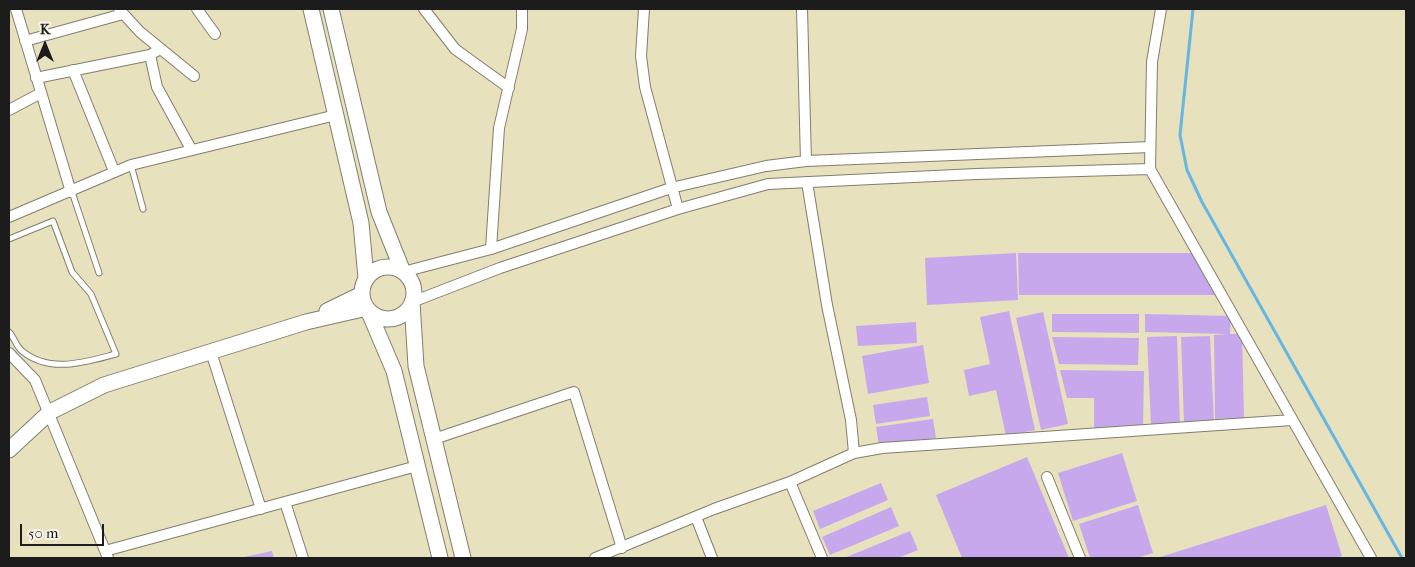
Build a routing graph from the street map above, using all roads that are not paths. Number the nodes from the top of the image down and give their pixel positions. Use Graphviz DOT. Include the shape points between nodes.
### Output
graph roads {
  1 [pos="197,9"];
  2 [pos="311,9"];
  3 [pos="331,9"];
  4 [pos="424,9"];
  5 [pos="522,9"];
  6 [pos="644,9"];
  7 [pos="802,9"];
  8 [pos="1161,9"];
  9 [pos="121,11"];
  10 [pos="14,12"];
  11 [pos="215,34"];
  12 [pos="25,41"];
  13 [pos="160,49"];
  14 [pos="150,55"];
  15 [pos="73,70"];
  16 [pos="194,76"];
  17 [pos="36,78"];
  18 [pos="508,88"];
  19 [pos="41,93"];
  20 [pos="9,110"];
  21 [pos="336,115"];
  22 [pos="1150,147"];
  23 [pos="191,149"];
  24 [pos="806,161"];
  25 [pos="131,165"];
  26 [pos="1150,169"];
  27 [pos="114,171"];
  28 [pos="807,182"];
  29 [pos="671,188"];
  30 [pos="72,192"];
  31 [pos="143,209"];
  32 [pos="678,209"];
  33 [pos="9,217"];
  34 [pos="9,238"];
  35 [pos="491,249"];
  36 [pos="403,272"];
  37 [pos="99,273"];
  38 [pos="366,278"];
  39 [pos="412,302"];
  40 [pos="365,304"];
  41 [pos="9,332"];
  42 [pos="211,352"];
  43 [pos="9,353"];
  44 [pos="50,412"];
  45 [pos="1292,420"];
  46 [pos="434,439"];
  47 [pos="9,450"];
  48 [pos="854,453"];
  49 [pos="417,466"];
  50 [pos="1047,477"];
  51 [pos="790,482"];
  52 [pos="285,502"];
  53 [pos="261,509"];
  54 [pos="696,517"];
  55 [pos="622,548"];
  56 [pos="107,555"];
  57 [pos="303,558"];
  58 [pos="440,558"];
  59 [pos="463,558"];
  60 [pos="595,558"];
  61 [pos="712,558"];
  62 [pos="822,558"];
  63 [pos="1080,558"];
  64 [pos="1371,558"];
  1 -- 11 [label="street"];
  2 -- 21 [label="main road"];
  3 -- 36 [label="main road" via="380,212"];
  4 -- 18 [label="street" via="455,49"];
  5 -- 18 [label="street" via="522,29"];
  6 -- 29 [label="street" via="642,56 646,87"];
  7 -- 24 [label="street"];
  8 -- 22 [label="street" via="1152,62"];
  9 -- 12 [label="street"];
  9 -- 13 [label="street"];
  10 -- 12 [label="street"];
  12 -- 17 [label="street"];
  13 -- 14 [label="street"];
  13 -- 16 [label="street"];
  14 -- 15 [label="street"];
  14 -- 23 [label="street" via="157,87"];
  15 -- 17 [label="street"];
  15 -- 27 [label="street"];
  17 -- 19 [label="street"];
  18 -- 35 [label="street" via="499,128"];
  19 -- 20 [label="street"];
  19 -- 30 [label="street"];
  21 -- 23 [label="street"];
  21 -- 38 [label="main road" via="361,223"];
  22 -- 24 [label="street"];
  22 -- 26 [label="street"];
  23 -- 25 [label="street"];
  24 -- 29 [label="street" via="766,166"];
  25 -- 27 [label="street"];
  25 -- 31 [label="lane"];
  26 -- 28 [label="street"];
  26 -- 45 [label="street"];
  27 -- 30 [label="street"];
  28 -- 32 [label="street" via="768,184"];
  28 -- 48 [label="street" via="827,305 851,420"];
  29 -- 32 [label="street"];
  29 -- 35 [label="street"];
  30 -- 33 [label="street"];
  30 -- 37 [label="lane"];
  32 -- 39 [label="street" via="500,268"];
  34 -- 41 [label="lane" via="53,221 72,272 91,294 116,354 68,366 50,363 20,349"];
  35 -- 36 [label="street"];
  36 -- 38 [label="main road" via="396,268 379,268"];
  36 -- 39 [label="main road" via="413,285"];
  38 -- 40 [label="main road"];
  39 -- 40 [label="main road" via="401,316 392,318 375,315"];
  39 -- 46 [label="main road" via="416,366"];
  40 -- 42 [label="main road"];
  40 -- 49 [label="main road" via="394,370"];
  42 -- 44 [label="main road" via="104,385"];
  42 -- 53 [label="street"];
  43 -- 44 [label="street" via="35,380"];
  44 -- 47 [label="main road"];
  44 -- 56 [label="street"];
  45 -- 48 [label="street" via="882,448"];
  45 -- 64 [label="street"];
  46 -- 55 [label="street" via="574,392"];
  46 -- 59 [label="main road"];
  48 -- 51 [label="street"];
  49 -- 52 [label="street"];
  49 -- 58 [label="main road"];
  50 -- 63 [label="street"];
  51 -- 54 [label="street"];
  51 -- 62 [label="street"];
  52 -- 53 [label="street"];
  52 -- 57 [label="street"];
  53 -- 56 [label="street"];
  54 -- 55 [label="street"];
  54 -- 61 [label="street"];
  55 -- 60 [label="street"];
}
